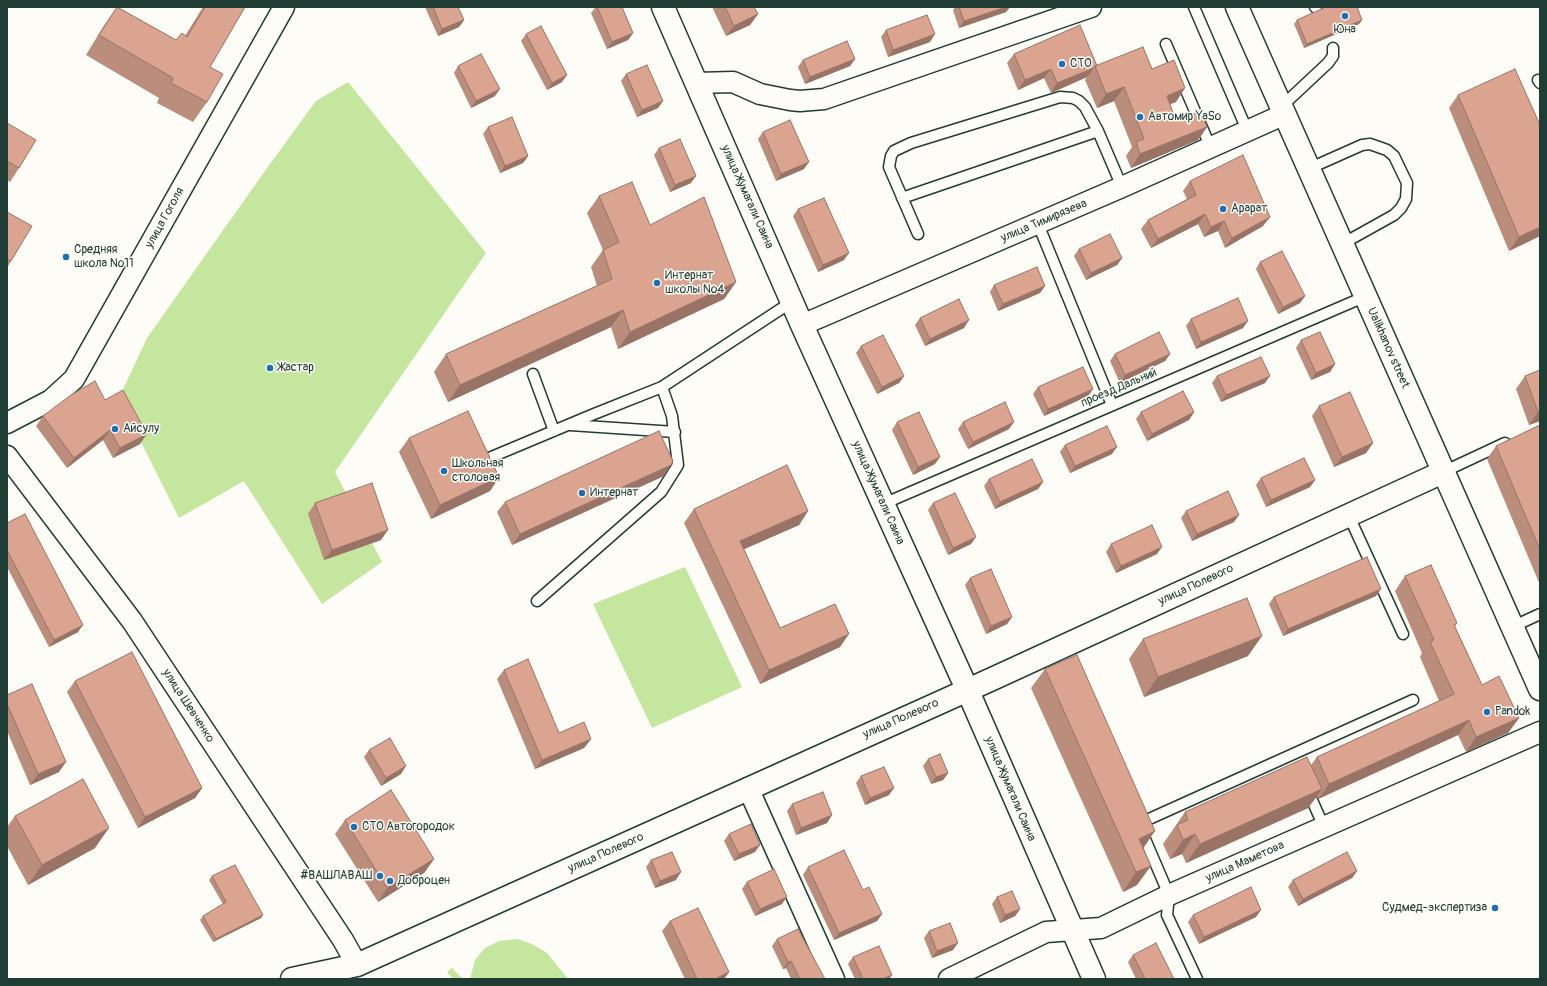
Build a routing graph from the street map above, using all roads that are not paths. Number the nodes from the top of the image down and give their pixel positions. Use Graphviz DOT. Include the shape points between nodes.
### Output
graph roads {
  1 [pos="284,7"];
  2 [pos="662,7"];
  3 [pos="1091,7"];
  4 [pos="1194,7"];
  5 [pos="1240,8"];
  6 [pos="1166,44"];
  7 [pos="1333,48"];
  8 [pos="697,83"];
  9 [pos="1283,111"];
  10 [pos="1247,130"];
  11 [pos="1098,131"];
  12 [pos="1210,146"];
  13 [pos="1308,169"];
  14 [pos="1122,187"];
  15 [pos="902,198"];
  16 [pos="1038,224"];
  17 [pos="918,234"];
  18 [pos="1342,244"];
  19 [pos="1364,297"];
  20 [pos="793,301"];
  21 [pos="802,325"];
  22 [pos="532,374"];
  23 [pos="662,387"];
  24 [pos="1112,405"];
  25 [pos="7,423"];
  26 [pos="568,424"];
  27 [pos="554,431"];
  28 [pos="675,432"];
  29 [pos="1512,440"];
  30 [pos="7,456"];
  31 [pos="489,458"];
  32 [pos="1443,472"];
  33 [pos="884,504"];
  34 [pos="1348,514"];
  35 [pos="537,601"];
  36 [pos="1540,614"];
  37 [pos="1512,627"];
  38 [pos="1403,634"];
  39 [pos="967,689"];
  40 [pos="1540,689"];
  41 [pos="1413,700"];
  42 [pos="1540,732"];
  43 [pos="1301,776"];
  44 [pos="748,788"];
  45 [pos="1324,827"];
  46 [pos="1169,895"];
  47 [pos="1072,931"];
  48 [pos="363,972"];
  49 [pos="292,979"];
  50 [pos="834,979"];
  51 [pos="949,979"];
  52 [pos="1094,979"];
  53 [pos="1197,979"];
  1 -- 25 [label="street, улица Гоголя" via="81,369 51,400"];
  2 -- 8 [label="main road, улица Жумагали Саина"];
  3 -- 8 [label="street" via="811,101 760,94 733,82"];
  4 -- 10 [label="lane"];
  5 -- 9 [label="main road, Ualikhanov street"];
  6 -- 12 [label="lane"];
  7 -- 9 [label="lane" via="1333,56 1328,63"];
  8 -- 20 [label="main road, улица Жумагали Саина"];
  9 -- 10 [label="street, улица Тимирязева"];
  9 -- 13 [label="main road, Ualikhanov street"];
  10 -- 12 [label="street, улица Тимирязева"];
  11 -- 14 [label="lane"];
  11 -- 15 [label="lane"];
  11 -- 15 [label="lane" via="1079,101 1060,97 911,143 894,151 889,161"];
  12 -- 14 [label="street, улица Тимирязева"];
  13 -- 18 [label="main road, Ualikhanov street"];
  13 -- 18 [label="lane" via="1362,145 1370,144 1387,150 1394,156 1407,183 1406,199 1394,215"];
  14 -- 16 [label="street, улица Тимирязева"];
  15 -- 17 [label="lane"];
  16 -- 21 [label="street, улица Тимирязева"];
  16 -- 24 [label="lane"];
  18 -- 19 [label="main road, Ualikhanov street"];
  19 -- 24 [label="lane, проезд Дальний"];
  19 -- 32 [label="main road, Ualikhanov street"];
  20 -- 21 [label="main road, улица Жумагали Саина"];
  20 -- 23 [label="lane"];
  21 -- 33 [label="main road, улица Жумагали Саина"];
  22 -- 27 [label="lane"];
  23 -- 26 [label="lane"];
  23 -- 28 [label="lane"];
  24 -- 33 [label="lane, проезд Дальний"];
  26 -- 27 [label="lane"];
  26 -- 28 [label="lane"];
  27 -- 31 [label="lane"];
  28 -- 35 [label="lane" via="678,466 661,492"];
  29 -- 32 [label="lane"];
  30 -- 48 [label="street, улица Шевченко" via="132,621"];
  32 -- 34 [label="main road, улица Полевого"];
  32 -- 37 [label="main road, Ualikhanov street"];
  33 -- 39 [label="main road, улица Жумагали Саина"];
  34 -- 38 [label="lane"];
  34 -- 39 [label="main road, улица Полевого" via="1061,651"];
  36 -- 37 [label="lane"];
  37 -- 40 [label="main road, Ualikhanov street"];
  39 -- 44 [label="main road, улица Полевого"];
  39 -- 47 [label="main road, улица Жумагали Саина"];
  41 -- 46 [label="lane" via="1293,758 1136,820"];
  42 -- 45 [label="street, улица Маметова"];
  43 -- 45 [label="lane"];
  44 -- 48 [label="main road, улица Полевого"];
  44 -- 50 [label="street"];
  45 -- 46 [label="street, улица Маметова"];
  46 -- 47 [label="street, улица Маметова" via="1101,928"];
  46 -- 53 [label="lane" via="1167,915"];
  47 -- 51 [label="street, улица Маметова" via="1046,932"];
  47 -- 52 [label="main road, улица Жумагали Саина"];
  48 -- 49 [label="main road, улица Полевого"];
}
